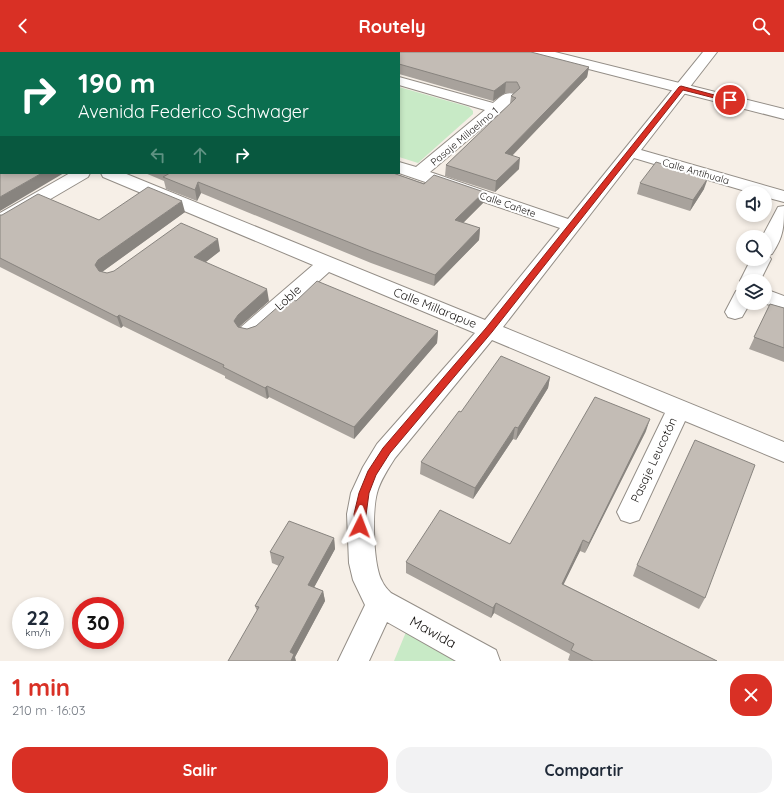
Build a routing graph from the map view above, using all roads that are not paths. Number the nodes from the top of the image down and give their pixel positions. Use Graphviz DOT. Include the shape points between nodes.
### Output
graph roads {
  1 [pos="539,52"];
  2 [pos="590,52"];
  3 [pos="710,52"];
  4 [pos="400,81"];
  5 [pos="686,82"];
  6 [pos="510,97"];
  7 [pos="784,100"];
  8 [pos="496,109"];
  9 [pos="784,114"];
  10 [pos="630,152"];
  11 [pos="400,167"];
  12 [pos="80,174"];
  13 [pos="111,174"];
  14 [pos="418,174"];
  15 [pos="784,197"];
  16 [pos="201,211"];
  17 [pos="784,211"];
  18 [pos="0,221"];
  19 [pos="183,224"];
  20 [pos="572,226"];
  21 [pos="772,236"];
  22 [pos="327,263"];
  23 [pos="772,299"];
  24 [pos="784,303"];
  25 [pos="489,330"];
  26 [pos="250,332"];
  27 [pos="679,408"];
  28 [pos="784,452"];
  29 [pos="630,512"];
  30 [pos="381,604"];
  31 [pos="353,661"];
  32 [pos="485,661"];
  1 -- 5 [label="street"];
  2 -- 5 [label="street"];
  3 -- 5 [label="street"];
  4 -- 8 [label="street"];
  5 -- 7 [label="street"];
  5 -- 9 [label="street"];
  5 -- 10 [label="street"];
  6 -- 8 [label="street, Pasaje Millaelmo 1"];
  8 -- 14 [label="street, Pasaje Millaelmo 1"];
  10 -- 15 [label="street, Calle Antihuala"];
  10 -- 20 [label="street"];
  11 -- 14 [label="street, Calle Cañete"];
  12 -- 18 [label="street"];
  13 -- 16 [label="street, Calle Millarapue"];
  14 -- 20 [label="street, Calle Cañete"];
  16 -- 19 [label="street"];
  16 -- 22 [label="street, Calle Millarapue"];
  17 -- 21 [label="street"];
  20 -- 25 [label="street"];
  22 -- 25 [label="street, Calle Millarapue"];
  22 -- 26 [label="street, Loble"];
  23 -- 24 [label="street"];
  25 -- 27 [label="street, Calle Millarapue"];
  25 -- 30 [label="street" via="386,450 364,493 360,514 363,563 367,580"];
  27 -- 28 [label="street, Calle Millarapue"];
  27 -- 29 [label="street, Pasaje Leucotón"];
  30 -- 31 [label="street"];
  30 -- 32 [label="street, Mawida"];
}
